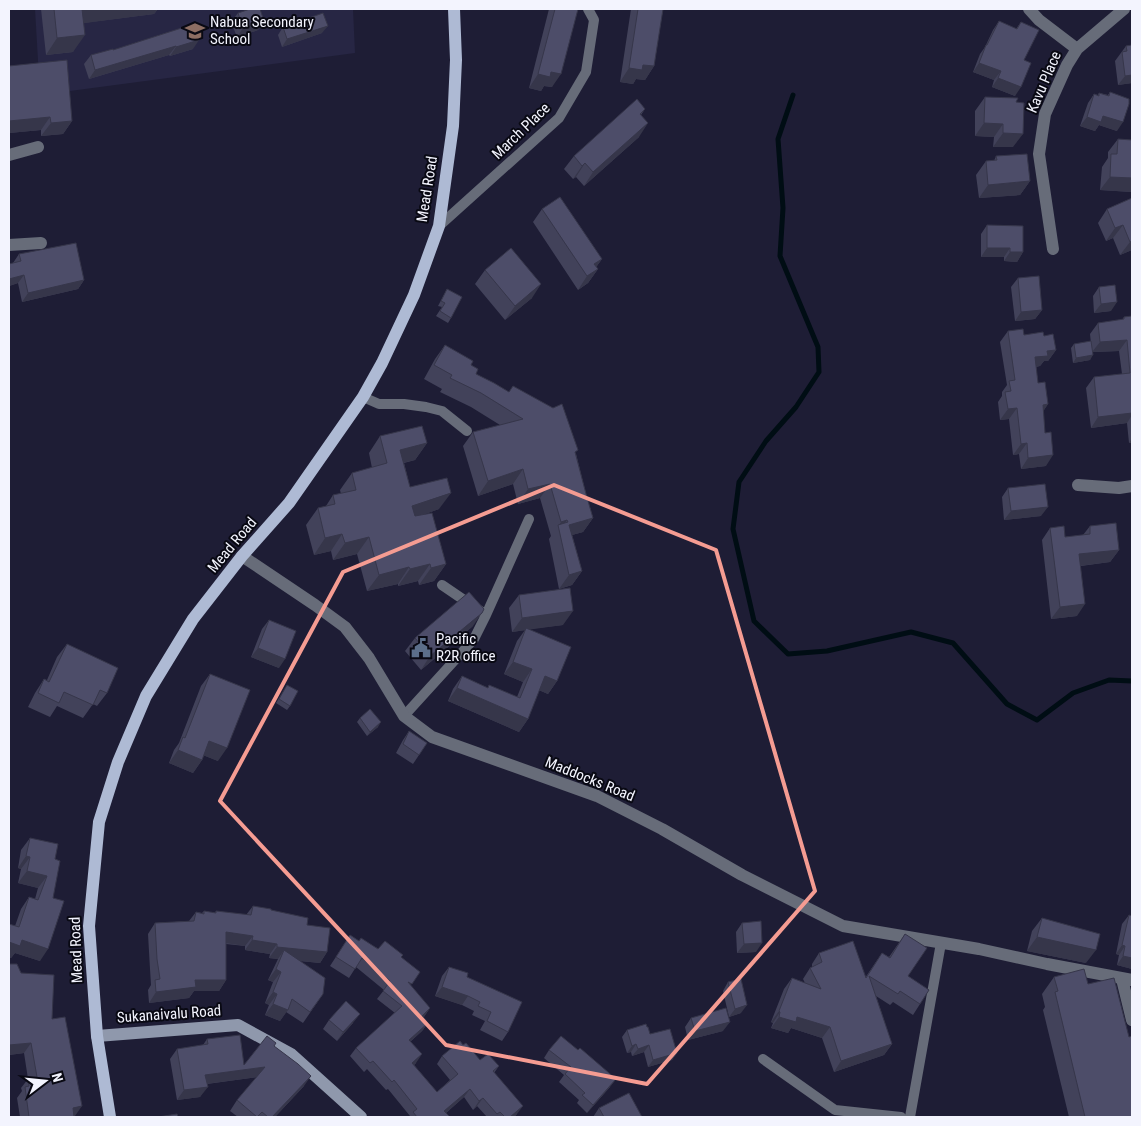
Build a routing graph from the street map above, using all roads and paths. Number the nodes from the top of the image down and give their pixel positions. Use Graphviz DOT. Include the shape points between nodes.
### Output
graph roads {
  1 [pos="454,9"];
  2 [pos="588,9"];
  3 [pos="1029,9"];
  4 [pos="1124,9"];
  5 [pos="1077,49"];
  6 [pos="38,147"];
  7 [pos="9,155"];
  8 [pos="440,226"];
  9 [pos="41,243"];
  10 [pos="9,245"];
  11 [pos="1053,249"];
  12 [pos="363,397"];
  13 [pos="467,431"];
  14 [pos="1078,485"];
  15 [pos="1132,486"];
  16 [pos="529,519"];
  17 [pos="242,556"];
  18 [pos="442,585"];
  19 [pos="486,615"];
  20 [pos="404,716"];
  21 [pos="941,943"];
  22 [pos="1127,979"];
  23 [pos="1132,1020"];
  24 [pos="98,1036"];
  25 [pos="762,1059"];
  26 [pos="110,1117"];
  27 [pos="361,1117"];
  28 [pos="901,1117"];
  29 [pos="910,1117"];
  1 -- 8 [label="main road, Mead Road" via="453,126"];
  2 -- 8 [label="lane, March Place" via="594,20 586,72 559,118"];
  3 -- 5 [label="street"];
  4 -- 5 [label="street, Kavu Place"];
  5 -- 11 [label="street, Kavu Place" via="1045,114 1039,154"];
  6 -- 7 [label="street"];
  8 -- 12 [label="main road, Mead Road" via="414,295"];
  9 -- 10 [label="street"];
  12 -- 13 [label="lane" via="379,404 404,404 442,411"];
  12 -- 17 [label="main road, Mead Road" via="289,503"];
  14 -- 15 [label="street"];
  16 -- 19 [label="lane"];
  17 -- 20 [label="street, Maddocks Road" via="345,627 369,658"];
  17 -- 24 [label="main road, Mead Road" via="193,620 146,696 118,762 99,822 89,926"];
  18 -- 19 [label="lane"];
  19 -- 20 [label="lane" via="474,639"];
  20 -- 21 [label="street, Maddocks Road" via="432,737 597,796 843,926"];
  21 -- 22 [label="street, Maddocks Road"];
  21 -- 29 [label="lane"];
  22 -- 23 [label="street"];
  24 -- 26 [label="main road, Mead Road"];
  24 -- 27 [label="main road, Sukanaivalu Road" via="238,1025 291,1054"];
  25 -- 28 [label="lane" via="834,1110"];
}
